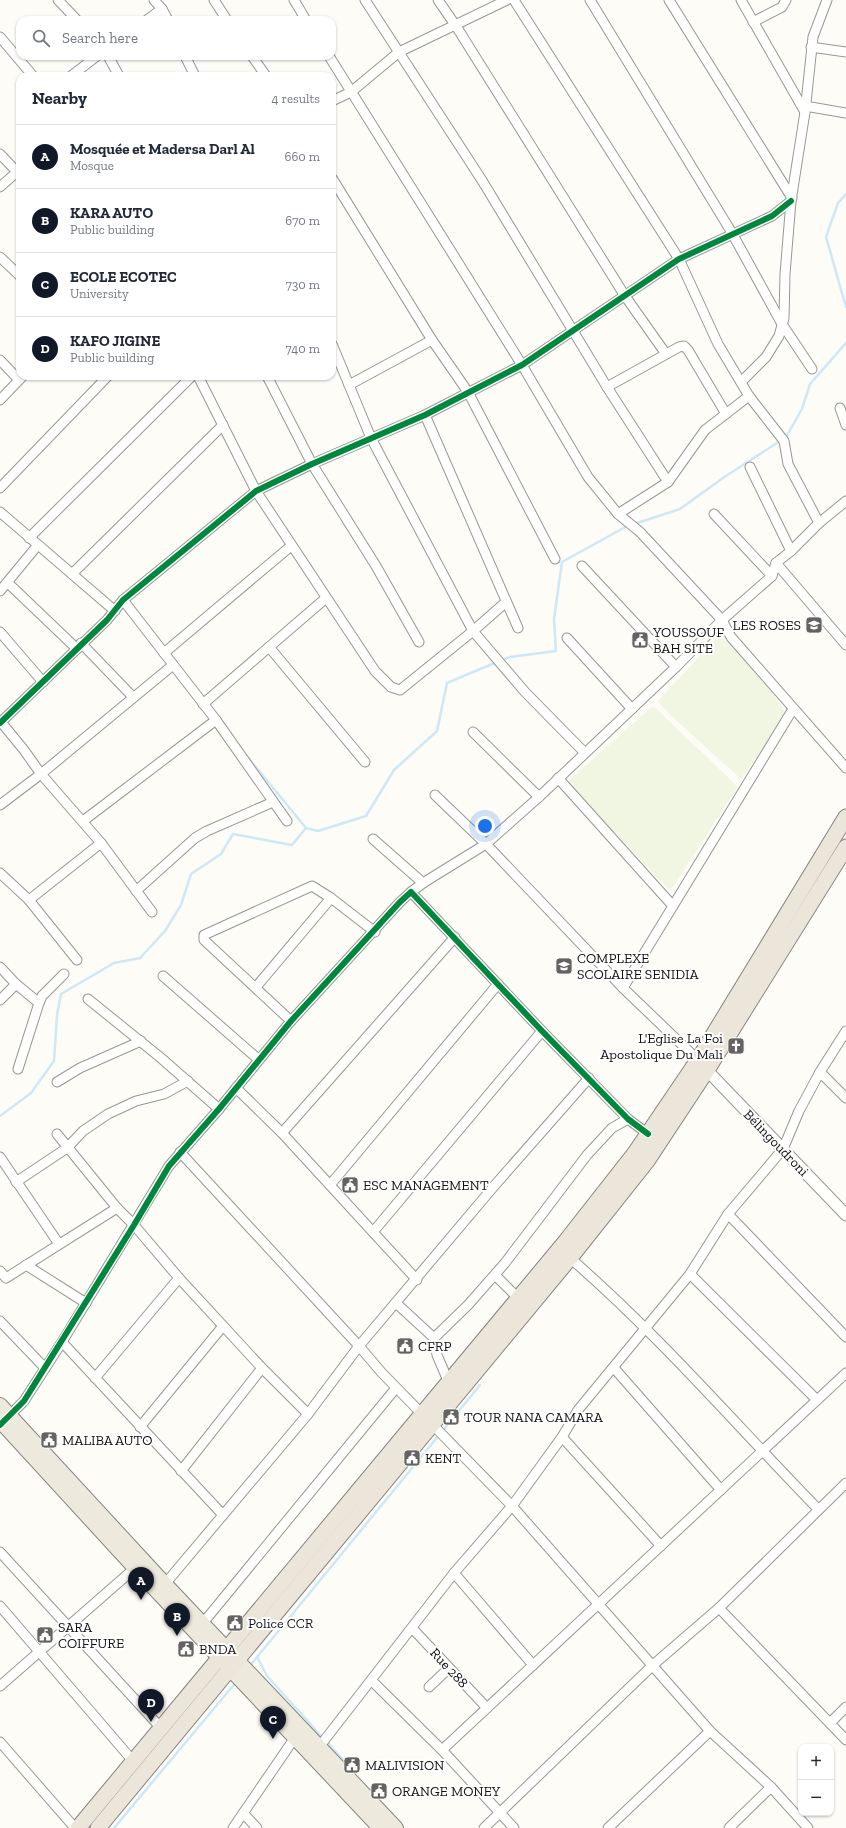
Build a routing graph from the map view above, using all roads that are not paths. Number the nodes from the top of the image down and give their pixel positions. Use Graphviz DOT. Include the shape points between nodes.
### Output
graph roads {
  1 [pos="58,0"];
  2 [pos="154,0"];
  3 [pos="214,0"];
  4 [pos="294,0"];
  5 [pos="365,0"];
  6 [pos="438,0"];
  7 [pos="507,0"];
  8 [pos="514,0"];
  9 [pos="590,0"];
  10 [pos="669,0"];
  11 [pos="741,0"];
  12 [pos="786,0"];
  13 [pos="827,0"];
  14 [pos="162,9"];
  15 [pos="73,16"];
  16 [pos="152,16"];
  17 [pos="166,16"];
  18 [pos="224,16"];
  19 [pos="304,16"];
  20 [pos="753,22"];
  21 [pos="456,26"];
  22 [pos="0,37"];
  23 [pos="811,47"];
  24 [pos="399,52"];
  25 [pos="846,52"];
  26 [pos="16,56"];
  27 [pos="19,60"];
  28 [pos="92,60"];
  29 [pos="110,60"];
  30 [pos="187,60"];
  31 [pos="255,60"];
  32 [pos="331,60"];
  33 [pos="30,72"];
  34 [pos="76,72"];
  35 [pos="117,72"];
  36 [pos="193,72"];
  37 [pos="263,72"];
  38 [pos="351,92"];
  39 [pos="336,99"];
  40 [pos="805,109"];
  41 [pos="846,113"];
  42 [pos="0,154"];
  43 [pos="16,171"];
  44 [pos="16,175"];
  45 [pos="336,184"];
  46 [pos="0,187"];
  47 [pos="792,200"];
  48 [pos="732,233"];
  49 [pos="0,257"];
  50 [pos="679,259"];
  51 [pos="16,272"];
  52 [pos="625,296"];
  53 [pos="782,324"];
  54 [pos="574,331"];
  55 [pos="432,340"];
  56 [pos="336,354"];
  57 [pos="666,354"];
  58 [pos="0,360"];
  59 [pos="522,365"];
  60 [pos="812,369"];
  61 [pos="16,374"];
  62 [pos="19,380"];
  63 [pos="104,380"];
  64 [pos="188,380"];
  65 [pos="200,380"];
  66 [pos="269,380"];
  67 [pos="741,382"];
  68 [pos="349,385"];
  69 [pos="607,387"];
  70 [pos="468,392"];
  71 [pos="749,396"];
  72 [pos="0,400"];
  73 [pos="840,408"];
  74 [pos="726,414"];
  75 [pos="425,415"];
  76 [pos="223,425"];
  77 [pos="846,425"];
  78 [pos="371,438"];
  79 [pos="312,464"];
  80 [pos="750,467"];
  81 [pos="668,482"];
  82 [pos="0,488"];
  83 [pos="256,491"];
  84 [pos="844,506"];
  85 [pos="0,512"];
  86 [pos="618,514"];
  87 [pos="714,514"];
  88 [pos="819,523"];
  89 [pos="29,538"];
  90 [pos="38,546"];
  91 [pos="291,546"];
  92 [pos="791,551"];
  93 [pos="555,559"];
  94 [pos="776,563"];
  95 [pos="582,566"];
  96 [pos="72,574"];
  97 [pos="772,576"];
  98 [pos="8,583"];
  99 [pos="0,591"];
  100 [pos="326,598"];
  101 [pos="123,600"];
  102 [pos="506,602"];
  103 [pos="115,611"];
  104 [pos="722,620"];
  105 [pos="518,628"];
  106 [pos="473,631"];
  107 [pos="0,632"];
  108 [pos="567,638"];
  109 [pos="419,642"];
  110 [pos="846,645"];
  111 [pos="78,646"];
  112 [pos="269,647"];
  113 [pos="164,653"];
  114 [pos="173,665"];
  115 [pos="676,667"];
  116 [pos="43,682"];
  117 [pos="133,697"];
  118 [pos="203,704"];
  119 [pos="632,709"];
  120 [pos="793,709"];
  121 [pos="2,719"];
  122 [pos="216,720"];
  123 [pos="473,732"];
  124 [pos="585,753"];
  125 [pos="365,762"];
  126 [pos="846,768"];
  127 [pos="41,774"];
  128 [pos="558,778"];
  129 [pos="435,794"];
  130 [pos="539,797"];
  131 [pos="273,802"];
  132 [pos="0,805"];
  133 [pos="846,817"];
  134 [pos="83,821"];
  135 [pos="287,821"];
  136 [pos="372,839"];
  137 [pos="101,843"];
  138 [pos="486,844"];
  139 [pos="844,856"];
  140 [pos="0,873"];
  141 [pos="423,883"];
  142 [pos="136,891"];
  143 [pos="411,892"];
  144 [pos="331,898"];
  145 [pos="29,900"];
  146 [pos="673,906"];
  147 [pos="152,912"];
  148 [pos="374,932"];
  149 [pos="455,937"];
  150 [pos="77,960"];
  151 [pos="0,967"];
  152 [pos="64,974"];
  153 [pos="163,976"];
  154 [pos="16,984"];
  155 [pos="498,984"];
  156 [pos="256,987"];
  157 [pos="623,988"];
  158 [pos="88,999"];
  159 [pos="0,1000"];
  160 [pos="38,1003"];
  161 [pos="291,1021"];
  162 [pos="542,1031"];
  163 [pos="846,1031"];
  164 [pos="141,1041"];
  165 [pos="258,1059"];
  166 [pos="702,1065"];
  167 [pos="18,1069"];
  168 [pos="820,1072"];
  169 [pos="589,1078"];
  170 [pos="57,1082"];
  171 [pos="188,1082"];
  172 [pos="236,1088"];
  173 [pos="846,1098"];
  174 [pos="219,1109"];
  175 [pos="628,1118"];
  176 [pos="282,1133"];
  177 [pos="57,1134"];
  178 [pos="648,1134"];
  179 [pos="67,1148"];
  180 [pos="783,1150"];
  181 [pos="180,1152"];
  182 [pos="0,1158"];
  183 [pos="16,1182"];
  184 [pos="330,1185"];
  185 [pos="117,1208"];
  186 [pos="728,1214"];
  187 [pos="846,1215"];
  188 [pos="134,1225"];
  189 [pos="373,1232"];
  190 [pos="59,1244"];
  191 [pos="570,1258"];
  192 [pos="26,1265"];
  193 [pos="0,1271"];
  194 [pos="690,1274"];
  195 [pos="495,1275"];
  196 [pos="180,1278"];
  197 [pos="416,1280"];
  198 [pos="519,1299"];
  199 [pos="86,1303"];
  200 [pos="396,1303"];
  201 [pos="0,1321"];
  202 [pos="223,1326"];
  203 [pos="646,1328"];
  204 [pos="846,1337"];
  205 [pos="434,1338"];
  206 [pos="62,1342"];
  207 [pos="359,1346"];
  208 [pos="45,1368"];
  209 [pos="262,1368"];
  210 [pos="614,1368"];
  211 [pos="846,1373"];
  212 [pos="95,1378"];
  213 [pos="449,1383"];
  214 [pos="396,1388"];
  215 [pos="817,1400"];
  216 [pos="0,1405"];
  217 [pos="308,1414"];
  218 [pos="428,1419"];
  219 [pos="3,1421"];
  220 [pos="140,1427"];
  221 [pos="562,1437"];
  222 [pos="762,1452"];
  223 [pos="182,1471"];
  224 [pos="846,1483"];
  225 [pos="721,1490"];
  226 [pos="512,1506"];
  227 [pos="818,1509"];
  228 [pos="222,1516"];
  229 [pos="661,1546"];
  230 [pos="0,1552"];
  231 [pos="135,1568"];
  232 [pos="454,1573"];
  233 [pos="165,1584"];
  234 [pos="599,1604"];
  235 [pos="0,1606"];
  236 [pos="719,1608"];
  237 [pos="203,1623"];
  238 [pos="68,1626"];
  239 [pos="412,1628"];
  240 [pos="39,1652"];
  241 [pos="223,1653"];
  242 [pos="235,1664"];
  243 [pos="533,1665"];
  244 [pos="653,1665"];
  245 [pos="449,1668"];
  246 [pos="372,1681"];
  247 [pos="0,1686"];
  248 [pos="429,1687"];
  249 [pos="846,1707"];
  250 [pos="487,1708"];
  251 [pos="830,1723"];
  252 [pos="162,1728"];
  253 [pos="710,1731"];
  254 [pos="299,1732"];
  255 [pos="846,1740"];
  256 [pos="0,1742"];
  257 [pos="442,1750"];
  258 [pos="317,1751"];
  259 [pos="133,1761"];
  260 [pos="771,1788"];
  261 [pos="499,1812"];
  262 [pos="243,1813"];
  263 [pos="77,1828"];
  264 [pos="98,1828"];
  265 [pos="233,1828"];
  266 [pos="257,1828"];
  267 [pos="380,1828"];
  268 [pos="396,1828"];
  269 [pos="484,1828"];
  270 [pos="514,1828"];
  271 [pos="608,1828"];
  272 [pos="729,1828"];
  273 [pos="808,1828"];
  1 -- 15 [label="street"];
  2 -- 14 [label="street"];
  3 -- 18 [label="street"];
  4 -- 19 [label="street"];
  5 -- 24 [label="street"];
  6 -- 21 [label="street"];
  7 -- 21 [label="street"];
  8 -- 50 [label="street"];
  9 -- 48 [label="street"];
  10 -- 47 [label="street"];
  11 -- 20 [label="street"];
  12 -- 20 [label="street" via="782,7"];
  13 -- 23 [label="street"];
  14 -- 16 [label="street"];
  14 -- 17 [label="street"];
  20 -- 40 [label="street"];
  21 -- 24 [label="street"];
  21 -- 52 [label="street"];
  22 -- 26 [label="street"];
  23 -- 25 [label="street"];
  23 -- 40 [label="street"];
  24 -- 38 [label="street"];
  24 -- 54 [label="street" via="483,182"];
  27 -- 33 [label="street"];
  28 -- 34 [label="street"];
  29 -- 35 [label="street"];
  30 -- 36 [label="street"];
  31 -- 37 [label="street"];
  32 -- 38 [label="street"];
  38 -- 39 [label="street"];
  38 -- 59 [label="street"];
  40 -- 41 [label="street"];
  40 -- 47 [label="street"];
  42 -- 43 [label="street"];
  44 -- 46 [label="street"];
  45 -- 55 [label="street"];
  47 -- 48 [label="street" via="772,216"];
  47 -- 53 [label="street"];
  48 -- 50 [label="street"];
  48 -- 53 [label="street"];
  49 -- 51 [label="street"];
  50 -- 52 [label="street"];
  50 -- 67 [label="street" via="718,344"];
  52 -- 54 [label="street"];
  52 -- 57 [label="street"];
  53 -- 60 [label="street"];
  53 -- 67 [label="street" via="766,356"];
  54 -- 59 [label="street"];
  54 -- 69 [label="street"];
  55 -- 68 [label="street"];
  55 -- 70 [label="street"];
  56 -- 68 [label="street"];
  57 -- 69 [label="street"];
  57 -- 74 [label="street" via="684,346 688,350"];
  58 -- 61 [label="street"];
  59 -- 70 [label="street"];
  59 -- 86 [label="street" via="588,477"];
  62 -- 72 [label="street"];
  63 -- 82 [label="street"];
  64 -- 89 [label="street"];
  65 -- 76 [label="street"];
  66 -- 79 [label="street"];
  67 -- 71 [label="street"];
  68 -- 78 [label="street"];
  69 -- 81 [label="street"];
  70 -- 75 [label="street"];
  70 -- 93 [label="street"];
  71 -- 74 [label="street"];
  71 -- 88 [label="street" via="781,438 788,464"];
  73 -- 77 [label="street"];
  74 -- 81 [label="street" via="705,430"];
  75 -- 78 [label="street"];
  75 -- 102 [label="street"];
  76 -- 83 [label="street"];
  76 -- 96 [label="street"];
  78 -- 79 [label="street"];
  78 -- 106 [label="street"];
  79 -- 83 [label="street"];
  79 -- 109 [label="street" via="376,566"];
  80 -- 92 [label="street"];
  81 -- 86 [label="street"];
  83 -- 91 [label="street"];
  83 -- 101 [label="street"];
  84 -- 88 [label="street"];
  85 -- 89 [label="street"];
  86 -- 104 [label="street" via="640,532"];
  87 -- 97 [label="street"];
  88 -- 92 [label="street"];
  89 -- 90 [label="street"];
  90 -- 96 [label="street"];
  90 -- 98 [label="street"];
  91 -- 100 [label="street"];
  91 -- 113 [label="street"];
  92 -- 94 [label="street"];
  94 -- 97 [label="street"];
  94 -- 110 [label="street"];
  95 -- 115 [label="street"];
  96 -- 103 [label="street"];
  97 -- 104 [label="street"];
  98 -- 99 [label="street"];
  98 -- 111 [label="street"];
  100 -- 106 [label="street" via="375,671 396,690 400,690"];
  100 -- 112 [label="street"];
  101 -- 103 [label="street"];
  101 -- 113 [label="street"];
  102 -- 105 [label="street"];
  102 -- 106 [label="street"];
  103 -- 111 [label="street"];
  104 -- 115 [label="street"];
  104 -- 120 [label="street" via="731,637"];
  106 -- 124 [label="street" via="525,692"];
  107 -- 116 [label="street"];
  108 -- 119 [label="street"];
  111 -- 116 [label="street"];
  111 -- 117 [label="street"];
  112 -- 118 [label="street"];
  112 -- 125 [label="street"];
  113 -- 114 [label="street"];
  114 -- 117 [label="street"];
  114 -- 118 [label="street"];
  115 -- 119 [label="street"];
  116 -- 121 [label="street"];
  117 -- 127 [label="street"];
  118 -- 122 [label="street"];
  119 -- 124 [label="street"];
  120 -- 126 [label="street"];
  120 -- 146 [label="street"];
  121 -- 127 [label="street"];
  122 -- 131 [label="street"];
  122 -- 134 [label="street"];
  123 -- 130 [label="street"];
  124 -- 128 [label="street"];
  127 -- 132 [label="street"];
  127 -- 134 [label="street"];
  128 -- 130 [label="street"];
  128 -- 146 [label="street"];
  129 -- 138 [label="street"];
  130 -- 138 [label="street"];
  131 -- 135 [label="street"];
  131 -- 142 [label="street" via="195,838"];
  133 -- 166 [label="highway"];
  134 -- 137 [label="street"];
  136 -- 141 [label="street"];
  137 -- 142 [label="street"];
  137 -- 145 [label="street"];
  138 -- 141 [label="street"];
  138 -- 157 [label="street"];
  139 -- 166 [label="highway"];
  140 -- 145 [label="street"];
  141 -- 143 [label="street"];
  142 -- 147 [label="street"];
  143 -- 148 [label="street"];
  143 -- 149 [label="street"];
  144 -- 148 [label="street"];
  144 -- 156 [label="street"];
  144 -- 156 [label="street" via="312,886 204,935 204,940"];
  145 -- 150 [label="street"];
  146 -- 157 [label="street"];
  148 -- 161 [label="street"];
  149 -- 155 [label="street"];
  149 -- 176 [label="street"];
  151 -- 154 [label="street"];
  152 -- 160 [label="street"];
  153 -- 165 [label="street"];
  154 -- 159 [label="street"];
  154 -- 160 [label="street"];
  155 -- 162 [label="street"];
  155 -- 184 [label="street"];
  156 -- 161 [label="street"];
  157 -- 166 [label="street"];
  158 -- 164 [label="street"];
  160 -- 167 [label="street"];
  161 -- 165 [label="street"];
  162 -- 169 [label="street"];
  162 -- 189 [label="street"];
  163 -- 168 [label="street"];
  164 -- 170 [label="street" via="80,1068"];
  164 -- 171 [label="street"];
  165 -- 172 [label="street"];
  166 -- 178 [label="highway"];
  166 -- 180 [label="street, Bélingoudroni"];
  166 -- 191 [label="highway" via="647,1161"];
  168 -- 173 [label="street"];
  168 -- 180 [label="street" via="799,1111"];
  169 -- 175 [label="street"];
  169 -- 197 [label="street"];
  171 -- 174 [label="street"];
  171 -- 179 [label="street" via="164,1094 136,1101 108,1114 83,1131"];
  172 -- 174 [label="street"];
  172 -- 176 [label="street"];
  174 -- 181 [label="street"];
  175 -- 178 [label="street"];
  175 -- 195 [label="street" via="612,1128 588,1155"];
  176 -- 184 [label="street"];
  177 -- 179 [label="street"];
  178 -- 198 [label="highway" via="606,1191"];
  179 -- 183 [label="street"];
  179 -- 185 [label="street"];
  180 -- 186 [label="street"];
  180 -- 187 [label="street, Bélingoudroni"];
  181 -- 188 [label="street"];
  181 -- 207 [label="street"];
  182 -- 183 [label="street"];
  183 -- 190 [label="street"];
  184 -- 189 [label="street"];
  185 -- 188 [label="street"];
  185 -- 190 [label="street"];
  186 -- 194 [label="street"];
  186 -- 204 [label="street"];
  188 -- 196 [label="street"];
  188 -- 199 [label="street"];
  189 -- 197 [label="street"];
  190 -- 192 [label="street"];
  191 -- 203 [label="street"];
  191 -- 218 [label="highway"];
  192 -- 193 [label="street" via="6,1278"];
  192 -- 199 [label="street"];
  194 -- 203 [label="street"];
  194 -- 215 [label="street"];
  195 -- 198 [label="street"];
  195 -- 205 [label="street"];
  196 -- 202 [label="street"];
  196 -- 212 [label="street"];
  197 -- 200 [label="street"];
  198 -- 213 [label="highway"];
  199 -- 206 [label="street"];
  200 -- 205 [label="street"];
  200 -- 207 [label="street"];
  201 -- 208 [label="street"];
  202 -- 209 [label="street"];
  202 -- 220 [label="street"];
  203 -- 210 [label="street"];
  203 -- 222 [label="street"];
  205 -- 213 [label="street" via="437,1356"];
  206 -- 208 [label="street"];
  206 -- 212 [label="street"];
  207 -- 214 [label="street"];
  207 -- 217 [label="street"];
  208 -- 219 [label="street" via="24,1401"];
  209 -- 217 [label="street"];
  209 -- 223 [label="street"];
  210 -- 221 [label="street" via="578,1410"];
  210 -- 225 [label="street"];
  211 -- 215 [label="street"];
  212 -- 220 [label="street"];
  213 -- 218 [label="highway"];
  214 -- 218 [label="street"];
  214 -- 237 [label="street"];
  215 -- 222 [label="street"];
  216 -- 219 [label="main road"];
  217 -- 228 [label="street"];
  218 -- 226 [label="street"];
  218 -- 241 [label="highway"];
  218 -- 242 [label="highway"];
  219 -- 231 [label="main road"];
  219 -- 233 [label="main road"];
  220 -- 223 [label="street"];
  221 -- 226 [label="street"];
  221 -- 229 [label="street"];
  222 -- 225 [label="street"];
  222 -- 227 [label="street"];
  223 -- 228 [label="street"];
  224 -- 227 [label="street"];
  225 -- 229 [label="street"];
  226 -- 232 [label="street"];
  226 -- 234 [label="street"];
  227 -- 236 [label="street"];
  228 -- 233 [label="street"];
  229 -- 234 [label="street"];
  230 -- 238 [label="street"];
  231 -- 238 [label="street"];
  231 -- 241 [label="main road"];
  232 -- 239 [label="street"];
  232 -- 243 [label="street"];
  233 -- 237 [label="main road"];
  234 -- 243 [label="street"];
  234 -- 244 [label="street"];
  235 -- 240 [label="street"];
  236 -- 244 [label="street"];
  236 -- 251 [label="street"];
  237 -- 241 [label="main road"];
  238 -- 240 [label="street"];
  238 -- 252 [label="street"];
  239 -- 245 [label="street, Rue 288"];
  239 -- 246 [label="street"];
  240 -- 247 [label="street"];
  240 -- 259 [label="street"];
  241 -- 242 [label="main road"];
  241 -- 252 [label="highway"];
  242 -- 254 [label="main road"];
  242 -- 264 [label="highway"];
  243 -- 250 [label="street"];
  244 -- 253 [label="street"];
  244 -- 261 [label="street"];
  245 -- 248 [label="street"];
  245 -- 250 [label="street, Rue 288"];
  246 -- 257 [label="street"];
  246 -- 258 [label="street"];
  249 -- 251 [label="street"];
  250 -- 257 [label="street"];
  251 -- 255 [label="street"];
  252 -- 259 [label="highway"];
  253 -- 260 [label="street"];
  253 -- 271 [label="street"];
  254 -- 258 [label="main road"];
  254 -- 262 [label="street"];
  256 -- 263 [label="street"];
  257 -- 261 [label="street"];
  258 -- 267 [label="main road"];
  258 -- 268 [label="main road"];
  259 -- 263 [label="highway"];
  260 -- 272 [label="street"];
  260 -- 273 [label="street"];
  261 -- 269 [label="street"];
  261 -- 270 [label="street"];
  262 -- 265 [label="street"];
  262 -- 266 [label="street"];
}
